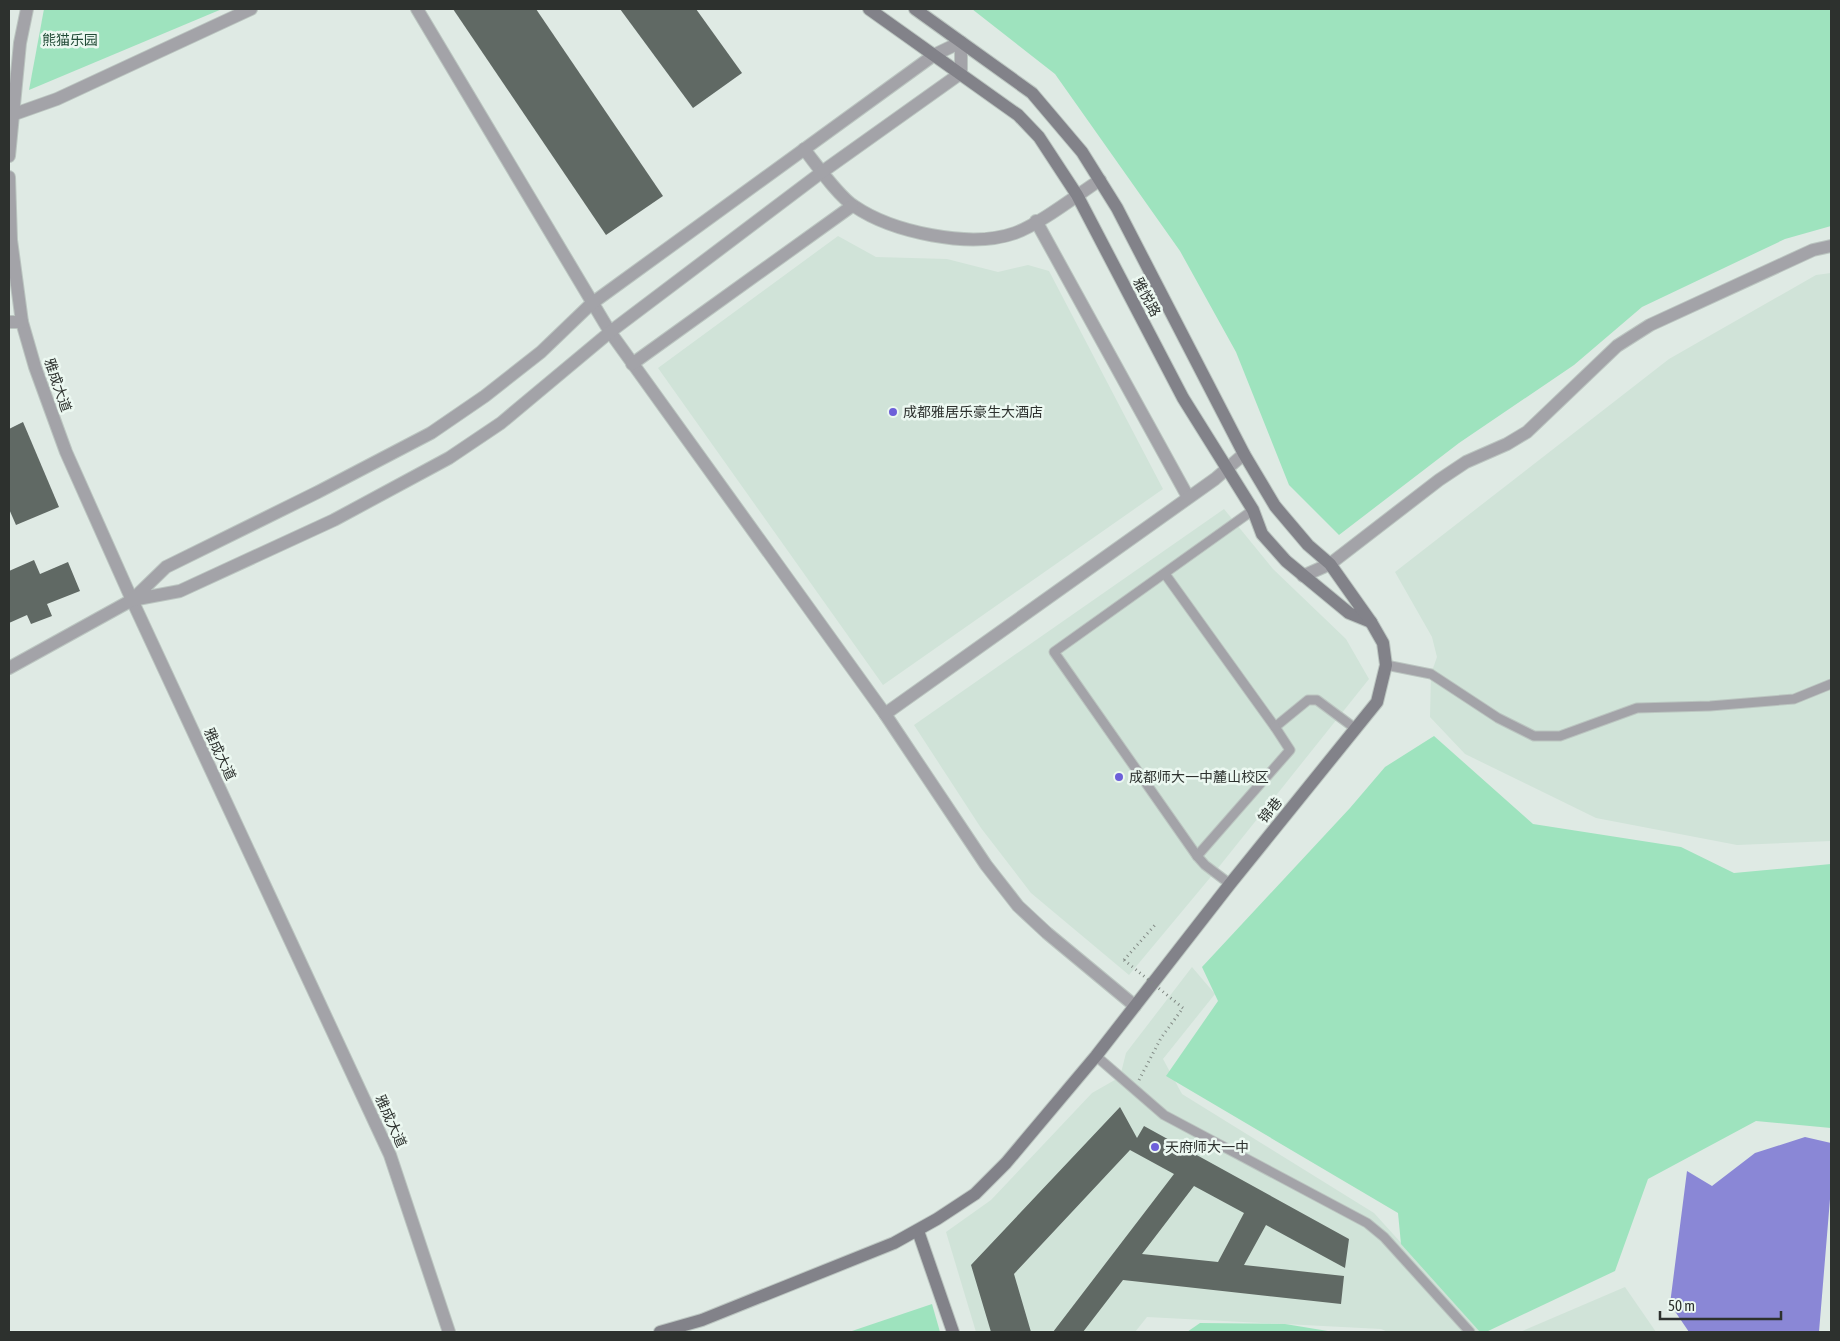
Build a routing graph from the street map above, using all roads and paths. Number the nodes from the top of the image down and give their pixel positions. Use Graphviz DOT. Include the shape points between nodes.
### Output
graph roads {
  1 [pos="27,9"];
  2 [pos="251,9"];
  3 [pos="417,9"];
  4 [pos="869,9"];
  5 [pos="915,9"];
  6 [pos="961,42"];
  7 [pos="934,55"];
  8 [pos="961,73"];
  9 [pos="10,116"];
  10 [pos="804,149"];
  11 [pos="9,156"];
  12 [pos="822,172"];
  13 [pos="9,177"];
  14 [pos="1100,180"];
  15 [pos="1077,196"];
  16 [pos="852,206"];
  17 [pos="1036,221"];
  18 [pos="1831,246"];
  19 [pos="591,304"];
  20 [pos="15,322"];
  21 [pos="610,332"];
  22 [pos="632,364"];
  23 [pos="1244,454"];
  24 [pos="1228,470"];
  25 [pos="1188,497"];
  26 [pos="1253,510"];
  27 [pos="1330,564"];
  28 [pos="1165,574"];
  29 [pos="1302,576"];
  30 [pos="132,600"];
  31 [pos="1371,622"];
  32 [pos="1386,665"];
  33 [pos="9,668"];
  34 [pos="1831,684"];
  35 [pos="885,714"];
  36 [pos="1275,727"];
  37 [pos="1356,728"];
  38 [pos="1197,856"];
  39 [pos="1230,884"];
  40 [pos="1155,925"];
  41 [pos="1135,1006"];
  42 [pos="1096,1056"];
  43 [pos="1134,1090"];
  44 [pos="918,1231"];
  45 [pos="449,1332"];
  46 [pos="660,1332"];
  47 [pos="953,1332"];
  48 [pos="1470,1332"];
  1 -- 9 [label="street"];
  2 -- 9 [label="street" via="57,99"];
  3 -- 19 [label="street"];
  4 -- 7 [label="street, 雅悦路"];
  5 -- 6 [label="street, 锦巷"];
  6 -- 7 [label="street"];
  6 -- 8 [label="street"];
  6 -- 14 [label="street, 锦巷" via="1032,93 1066,132"];
  7 -- 8 [label="street, 雅悦路"];
  7 -- 10 [label="street"];
  8 -- 12 [label="street"];
  8 -- 15 [label="street, 雅悦路" via="1018,115 1038,137"];
  9 -- 11 [label="street"];
  10 -- 12 [label="street"];
  10 -- 19 [label="street"];
  12 -- 16 [label="street"];
  12 -- 21 [label="street"];
  13 -- 20 [label="street, 雅成大道"];
  14 -- 15 [label="street"];
  14 -- 23 [label="street, 锦巷"];
  15 -- 17 [label="street"];
  15 -- 24 [label="street, 雅悦路" via="1183,398"];
  16 -- 17 [label="street" via="888,225 922,234 959,238 1015,233"];
  16 -- 22 [label="street"];
  17 -- 25 [label="street"];
  18 -- 27 [label="street" via="1814,250 1650,325 1617,346 1527,432 1466,462 1439,480"];
  19 -- 21 [label="street"];
  19 -- 30 [label="street" via="541,352 431,433 166,567"];
  20 -- 30 [label="street, 雅成大道" via="66,452"];
  21 -- 22 [label="street"];
  21 -- 30 [label="street" via="501,423 396,488 180,591"];
  22 -- 35 [label="street"];
  23 -- 24 [label="street"];
  23 -- 27 [label="street, 锦巷" via="1275,506 1308,545"];
  24 -- 25 [label="street"];
  24 -- 26 [label="street, 雅悦路"];
  25 -- 35 [label="street"];
  26 -- 28 [label="lane"];
  26 -- 29 [label="street, 雅悦路" via="1262,534"];
  27 -- 29 [label="street"];
  27 -- 31 [label="street, 锦巷"];
  28 -- 36 [label="lane"];
  28 -- 38 [label="lane" via="1054,652"];
  29 -- 31 [label="street, 雅悦路" via="1349,613"];
  30 -- 33 [label="street"];
  30 -- 45 [label="street, 雅成大道" via="390,1155"];
  31 -- 32 [label="street, 锦巷" via="1383,643"];
  32 -- 34 [label="lane" via="1431,674 1498,718 1534,736 1560,736 1637,708 1794,699"];
  32 -- 37 [label="street, 锦巷" via="1377,702"];
  35 -- 41 [label="street" via="986,865 1018,906"];
  36 -- 37 [label="lane" via="1308,700 1317,700"];
  36 -- 38 [label="lane" via="1290,750"];
  37 -- 39 [label="street, 锦巷"];
  38 -- 39 [label="lane"];
  39 -- 41 [label="street, 锦巷"];
  40 -- 43 [label="path, bridge" via="1124,960 1184,1008 1161,1038"];
  41 -- 42 [label="street, 锦巷"];
  42 -- 43 [label="lane"];
  42 -- 44 [label="street, 锦巷" via="1000,1170 975,1194"];
  43 -- 48 [label="lane" via="1164,1115 1367,1223 1384,1237"];
  44 -- 46 [label="street, 锦巷" via="702,1320"];
  44 -- 47 [label="street"];
}
